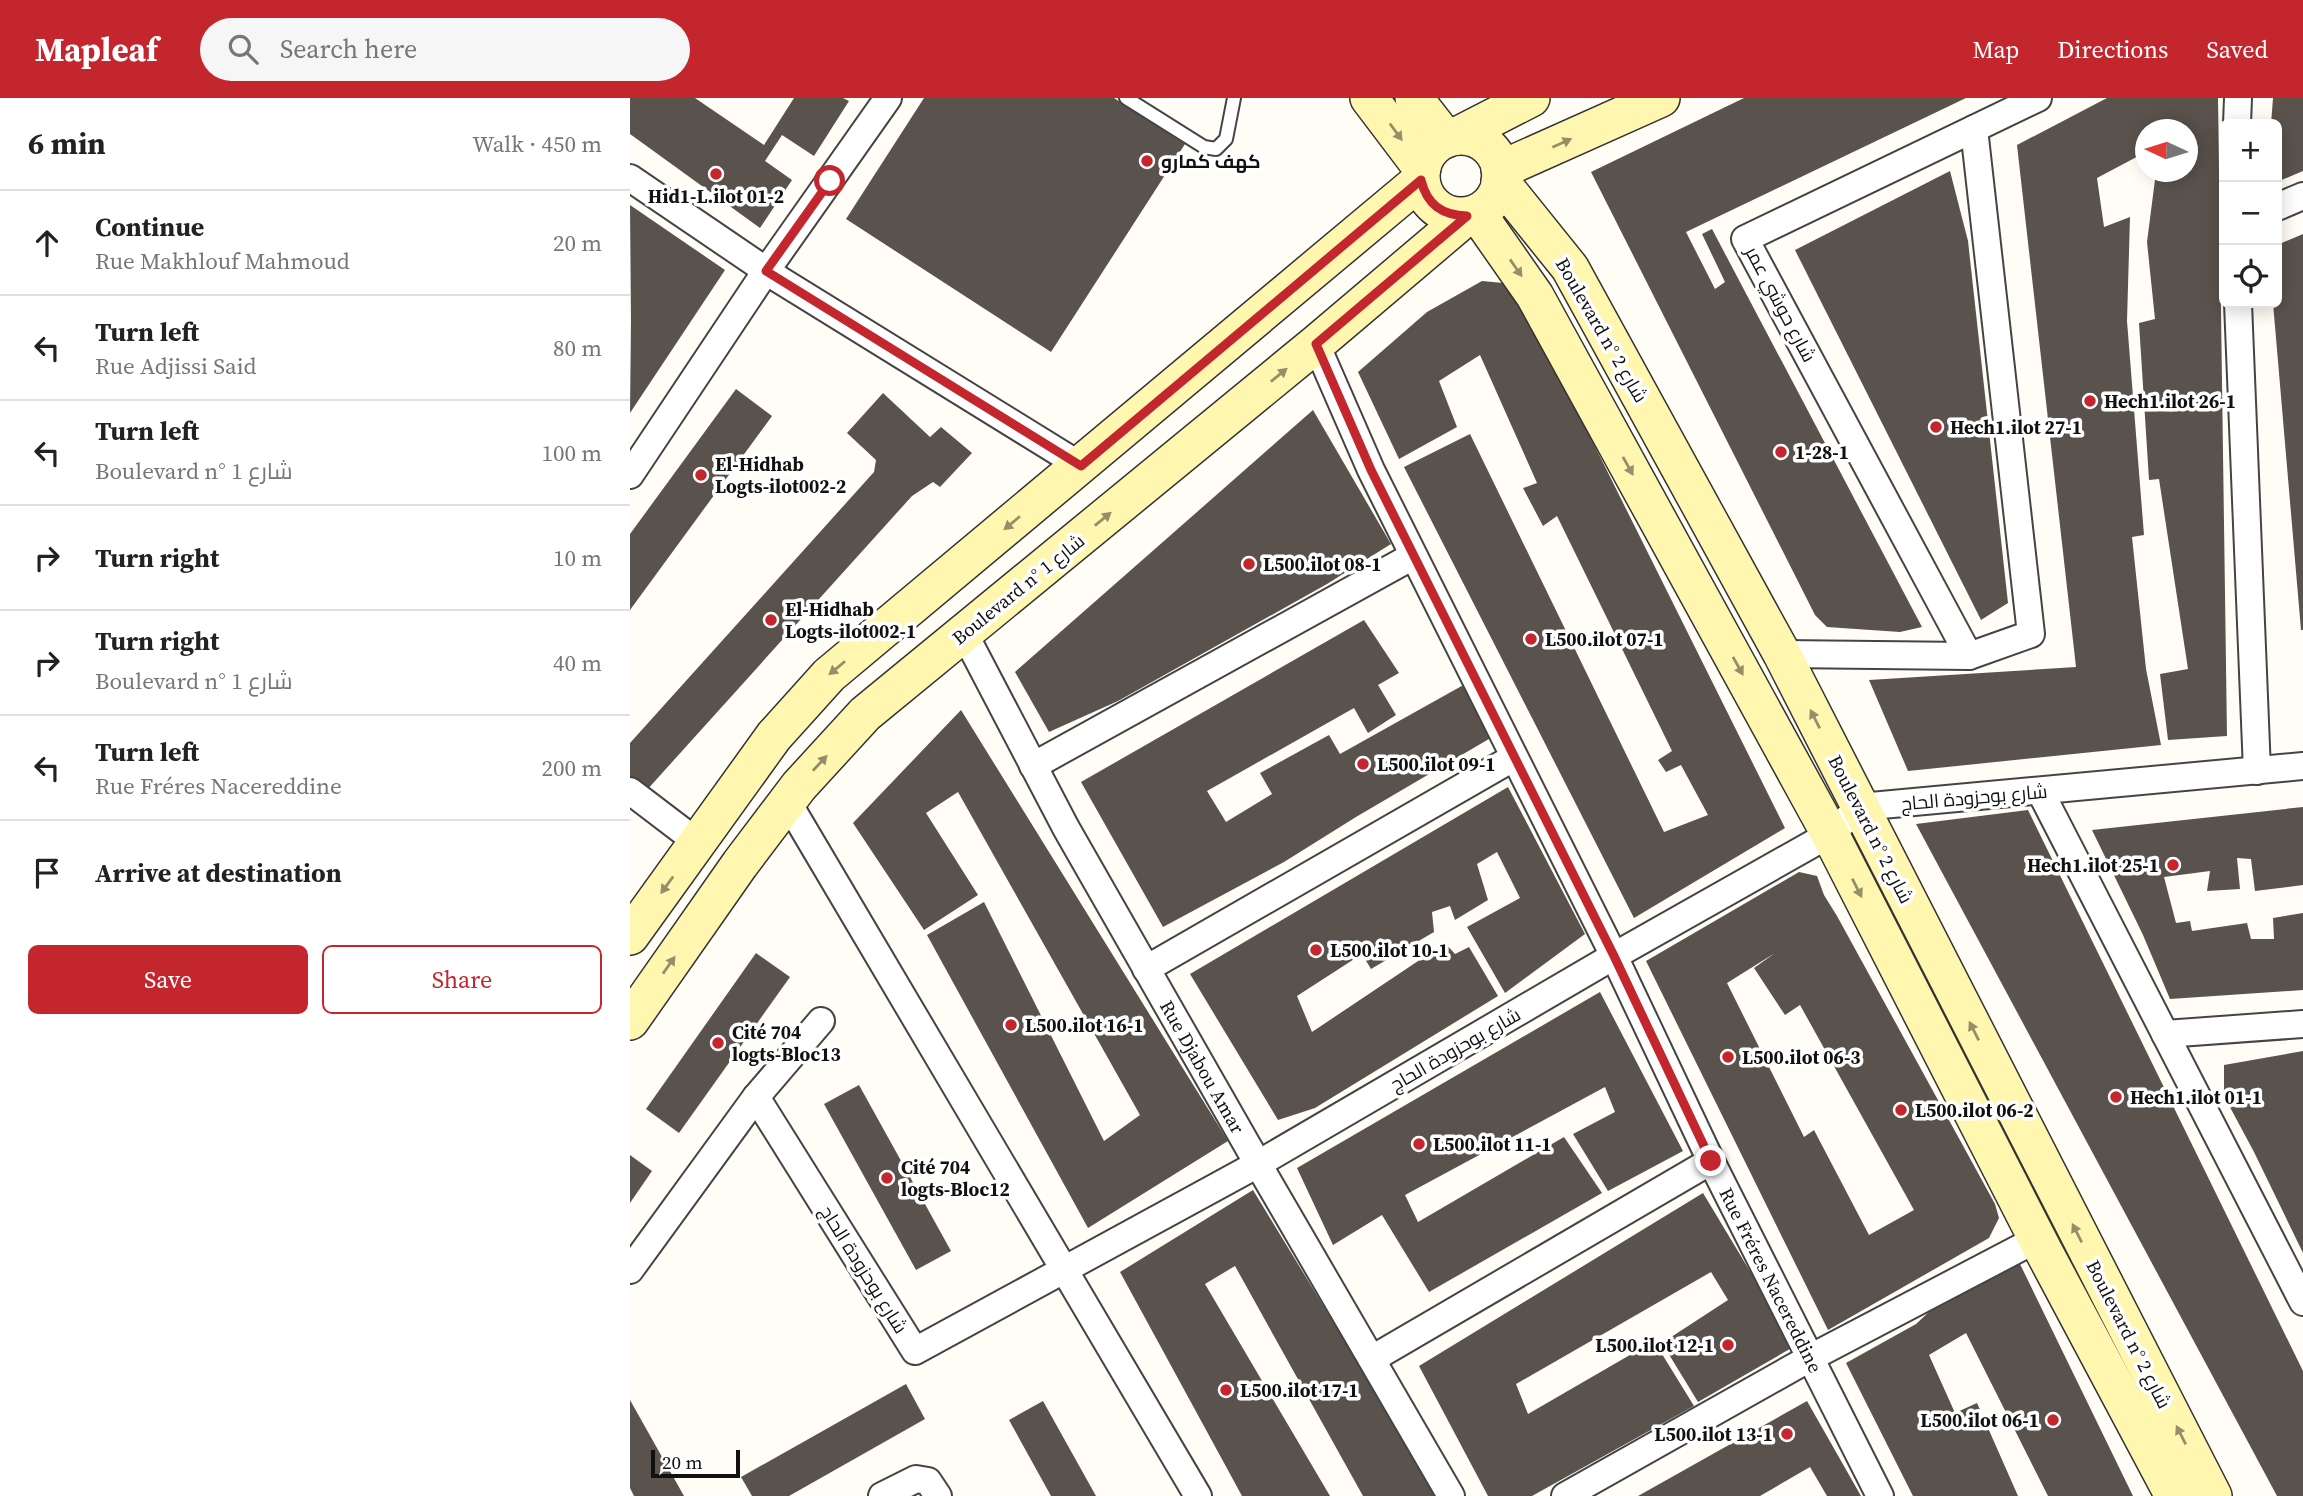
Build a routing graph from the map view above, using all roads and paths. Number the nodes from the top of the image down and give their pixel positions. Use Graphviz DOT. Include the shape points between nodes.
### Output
graph roads {
  1 [pos="888,98"];
  2 [pos="1126,98"];
  3 [pos="1234,98"];
  4 [pos="1369,98"];
  5 [pos="1415,98"];
  6 [pos="1531,98"];
  7 [pos="1661,98"];
  8 [pos="2038,98"];
  9 [pos="2238,98"];
  10 [pos="2237,119"];
  11 [pos="1974,129"];
  12 [pos="1452,138"];
  13 [pos="1421,174"];
  14 [pos="1500,176"];
  15 [pos="630,178"];
  16 [pos="2303,196"];
  17 [pos="2282,205"];
  18 [pos="1472,214"];
  19 [pos="766,271"];
  20 [pos="2238,308"];
  21 [pos="1316,344"];
  22 [pos="1081,466"];
  23 [pos="630,475"];
  24 [pos="1413,556"];
  25 [pos="964,633"];
  26 [pos="1782,654"];
  27 [pos="1969,656"];
  28 [pos="1513,758"];
  29 [pos="1034,766"];
  30 [pos="2303,766"];
  31 [pos="2257,771"];
  32 [pos="630,791"];
  33 [pos="2040,791"];
  34 [pos="787,801"];
  35 [pos="1860,807"];
  36 [pos="1830,834"];
  37 [pos="697,842"];
  38 [pos="630,936"];
  39 [pos="1614,956"];
  40 [pos="1146,969"];
  41 [pos="630,1021"];
  42 [pos="821,1021"];
  43 [pos="2303,1024"];
  44 [pos="2165,1034"];
  45 [pos="756,1097"];
  46 [pos="1711,1161"];
  47 [pos="1258,1164"];
  48 [pos="2037,1239"];
  49 [pos="630,1270"];
  50 [pos="1065,1270"];
  51 [pos="2303,1302"];
  52 [pos="1810,1358"];
  53 [pos="1372,1359"];
  54 [pos="881,1496"];
  55 [pos="938,1496"];
  56 [pos="1198,1496"];
  57 [pos="1451,1496"];
  58 [pos="1564,1496"];
  59 [pos="1880,1496"];
  60 [pos="2174,1496"];
  61 [pos="2213,1496"];
  1 -- 19 [label="street"];
  2 -- 3 [label="lane" via="1204,147 1216,149 1226,139"];
  4 -- 13 [label="main road, one-way"];
  5 -- 12 [label="main road"];
  6 -- 12 [label="main road"];
  14 -- 7 [label="main road, one-way"];
  8 -- 11 [label="street, شارع حوشي عمر"];
  9 -- 10 [label="street"];
  11 -- 27 [label="street" via="2031,634"];
  11 -- 27 [label="street, شارع حوشي عمر" via="1745,239"];
  12 -- 13 [label="main road" via="1430,150"];
  12 -- 14 [label="main road" via="1469,137 1487,146 1498,161"];
  13 -- 18 [label="main road" via="1424,193 1442,212"];
  13 -- 22 [label="main road"];
  14 -- 18 [label="main road" via="1493,200"];
  14 -- 26 [label="main road, Boulevard n° شارع 2" via="1570,268"];
  15 -- 19 [label="street"];
  16 -- 17 [label="street"];
  18 -- 21 [label="main road, Boulevard n° شارع 1"];
  18 -- 36 [label="main road, Boulevard n° شارع 2, one-way" via="1535,296"];
  19 -- 22 [label="street"];
  19 -- 23 [label="street"];
  20 -- 31 [label="street"];
  21 -- 24 [label="street, Rue Fréres Nacereddine"];
  25 -- 21 [label="main road, Boulevard n° شارع 1, one-way"];
  22 -- 37 [label="main road, one-way" via="829,675 775,736"];
  24 -- 28 [label="street, Rue Fréres Nacereddine"];
  24 -- 29 [label="street"];
  25 -- 29 [label="street, Rue Djabou Amar"];
  34 -- 25 [label="main road, Boulevard n° شارع 1, one-way" via="865,714"];
  26 -- 27 [label="street"];
  35 -- 26 [label="main road, Boulevard n° شارع 2, one-way"];
  28 -- 39 [label="street, Rue Fréres Nacereddine"];
  28 -- 40 [label="street"];
  29 -- 40 [label="street, Rue Djabou Amar"];
  30 -- 31 [label="street, شارع بوحزودة الحاج"];
  31 -- 33 [label="street, شارع بوحزودة الحاج"];
  32 -- 37 [label="street"];
  33 -- 35 [label="street, شارع بوحزودة الحاج"];
  33 -- 44 [label="street"];
  41 -- 34 [label="main road, Boulevard n° شارع 1, one-way"];
  34 -- 50 [label="street"];
  35 -- 36 [label="street, شارع بوحزودة الحاج"];
  61 -- 35 [label="main road, Boulevard n° شارع 2, one-way"];
  36 -- 39 [label="street, شارع بوحزودة الحاج"];
  36 -- 48 [label="main road, Boulevard n° شارع 2, one-way"];
  37 -- 38 [label="main road, one-way"];
  39 -- 46 [label="street, Rue Fréres Nacereddine"];
  39 -- 47 [label="street, شارع بوحزودة الحاج"];
  40 -- 47 [label="street, Rue Djabou Amar"];
  42 -- 45 [label="street"];
  43 -- 44 [label="street"];
  44 -- 51 [label="street"];
  45 -- 49 [label="street"];
  45 -- 50 [label="street, شارع بوحزودة الحاج" via="915,1350"];
  46 -- 52 [label="street, Rue Fréres Nacereddine"];
  46 -- 53 [label="street"];
  47 -- 50 [label="street, شارع بوحزودة الحاج"];
  47 -- 53 [label="street, Rue Djabou Amar"];
  48 -- 52 [label="street"];
  48 -- 60 [label="main road, Boulevard n° شارع 2"];
  50 -- 56 [label="street"];
  52 -- 58 [label="street"];
  52 -- 59 [label="street, Rue Fréres Nacereddine"];
  53 -- 57 [label="street, Rue Djabou Amar"];
  54 -- 55 [label="street" via="916,1479 928,1481"];
}
